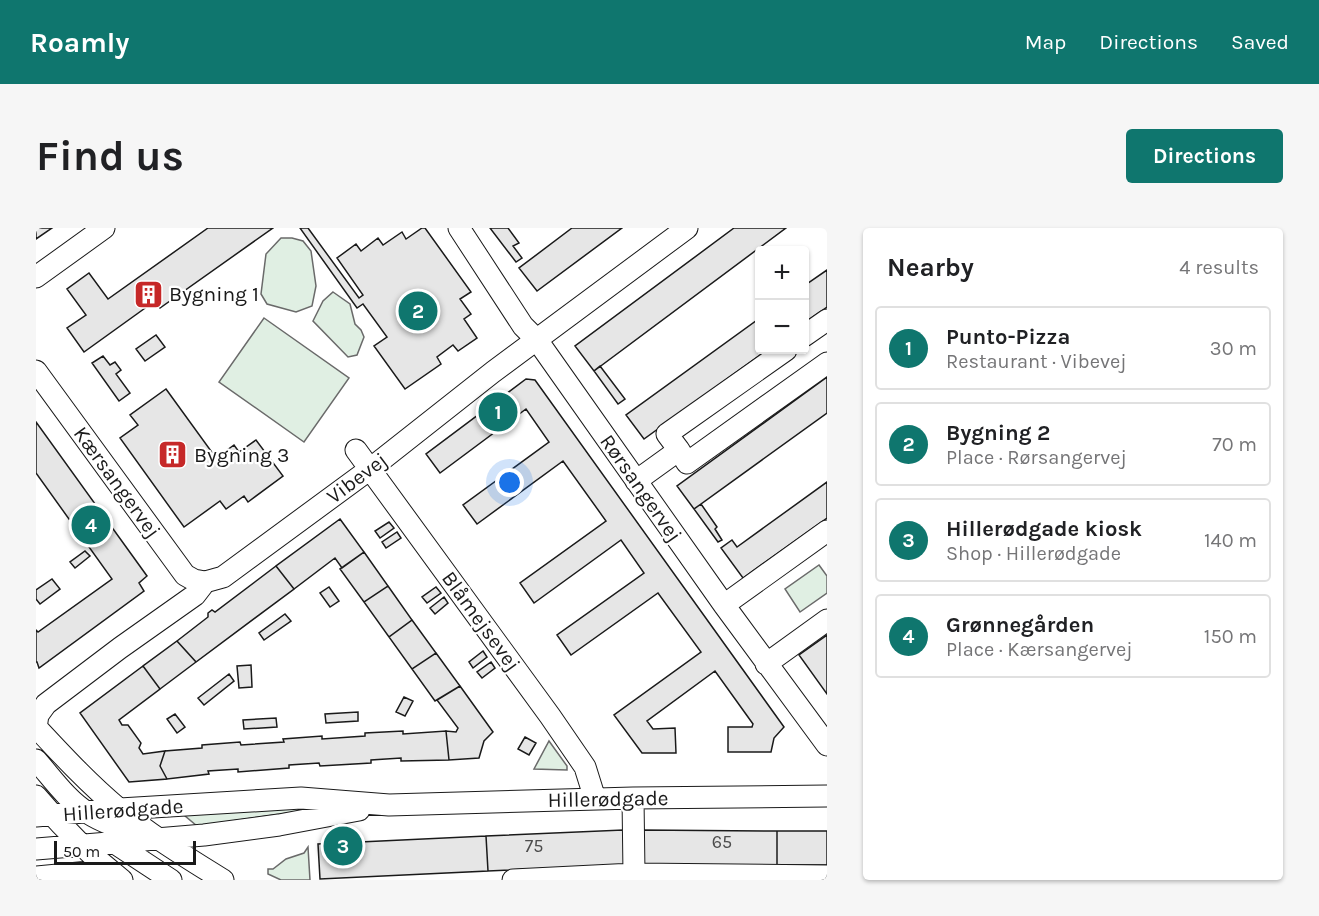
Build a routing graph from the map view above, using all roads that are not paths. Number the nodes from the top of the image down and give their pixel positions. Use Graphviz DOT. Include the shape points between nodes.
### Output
graph roads {
  1 [pos="104,228"];
  2 [pos="459,228"];
  3 [pos="687,228"];
  4 [pos="36,277"];
  5 [pos="827,320"];
  6 [pos="809,333"];
  7 [pos="537,340"];
  8 [pos="780,354"];
  9 [pos="827,363"];
  10 [pos="36,371"];
  11 [pos="356,450"];
  12 [pos="679,450"];
  13 [pos="370,469"];
  14 [pos="636,481"];
  15 [pos="827,531"];
  16 [pos="205,582"];
  17 [pos="724,605"];
  18 [pos="827,620"];
  19 [pos="766,664"];
  20 [pos="36,728"];
  21 [pos="827,745"];
  22 [pos="36,760"];
  23 [pos="36,796"];
  24 [pos="827,796"];
  25 [pos="633,798"];
  26 [pos="595,799"];
  27 [pos="389,805"];
  28 [pos="120,809"];
  29 [pos="87,813"];
  30 [pos="44,816"];
  31 [pos="160,839"];
  32 [pos="115,843"];
  33 [pos="82,845"];
  34 [pos="36,849"];
  35 [pos="634,874"];
  36 [pos="827,876"];
  37 [pos="36,877"];
  38 [pos="116,877"];
  39 [pos="171,880"];
  40 [pos="223,880"];
  41 [pos="513,880"];
  1 -- 4 [label="street"];
  2 -- 7 [label="street, Rørsangervej" via="523,326"];
  3 -- 7 [label="street, Vibevej"];
  5 -- 6 [label="street"];
  7 -- 13 [label="street, Vibevej"];
  7 -- 14 [label="street, Rørsangervej"];
  8 -- 12 [label="street" via="667,434"];
  9 -- 12 [label="street" via="687,462"];
  10 -- 16 [label="street, Kærsangervej" via="185,575"];
  11 -- 13 [label="street, Blåmejsevej"];
  12 -- 14 [label="street"];
  13 -- 16 [label="street, Vibevej" via="223,577"];
  13 -- 26 [label="street, Blåmejsevej" via="585,767"];
  14 -- 17 [label="street, Rørsangervej"];
  15 -- 17 [label="street"];
  16 -- 20 [label="street, Vibevej" via="195,595 46,704 38,715"];
  17 -- 19 [label="street, Rørsangervej"];
  18 -- 19 [label="street"];
  19 -- 21 [label="street, Rørsangervej"];
  20 -- 28 [label="street"];
  22 -- 29 [label="street"];
  23 -- 30 [label="street"];
  24 -- 25 [label="street, Hillerødgade"];
  25 -- 26 [label="street, Hillerødgade"];
  25 -- 35 [label="street"];
  26 -- 27 [label="street, Hillerødgade"];
  27 -- 28 [label="street, Hillerødgade" via="301,798"];
  27 -- 31 [label="street, Hillerødgade" via="268,826"];
  28 -- 29 [label="street, Hillerødgade"];
  28 -- 31 [label="street"];
  29 -- 30 [label="street, Hillerødgade"];
  29 -- 31 [label="street" via="108,824"];
  30 -- 32 [label="street" via="76,824"];
  30 -- 33 [label="street"];
  31 -- 32 [label="street, Hillerødgade"];
  31 -- 40 [label="street"];
  32 -- 33 [label="street, Hillerødgade"];
  32 -- 39 [label="street"];
  33 -- 34 [label="street, Hillerødgade"];
  33 -- 38 [label="street"];
  35 -- 36 [label="street"];
  35 -- 41 [label="street"];
  37 -- 38 [label="street"];
}
